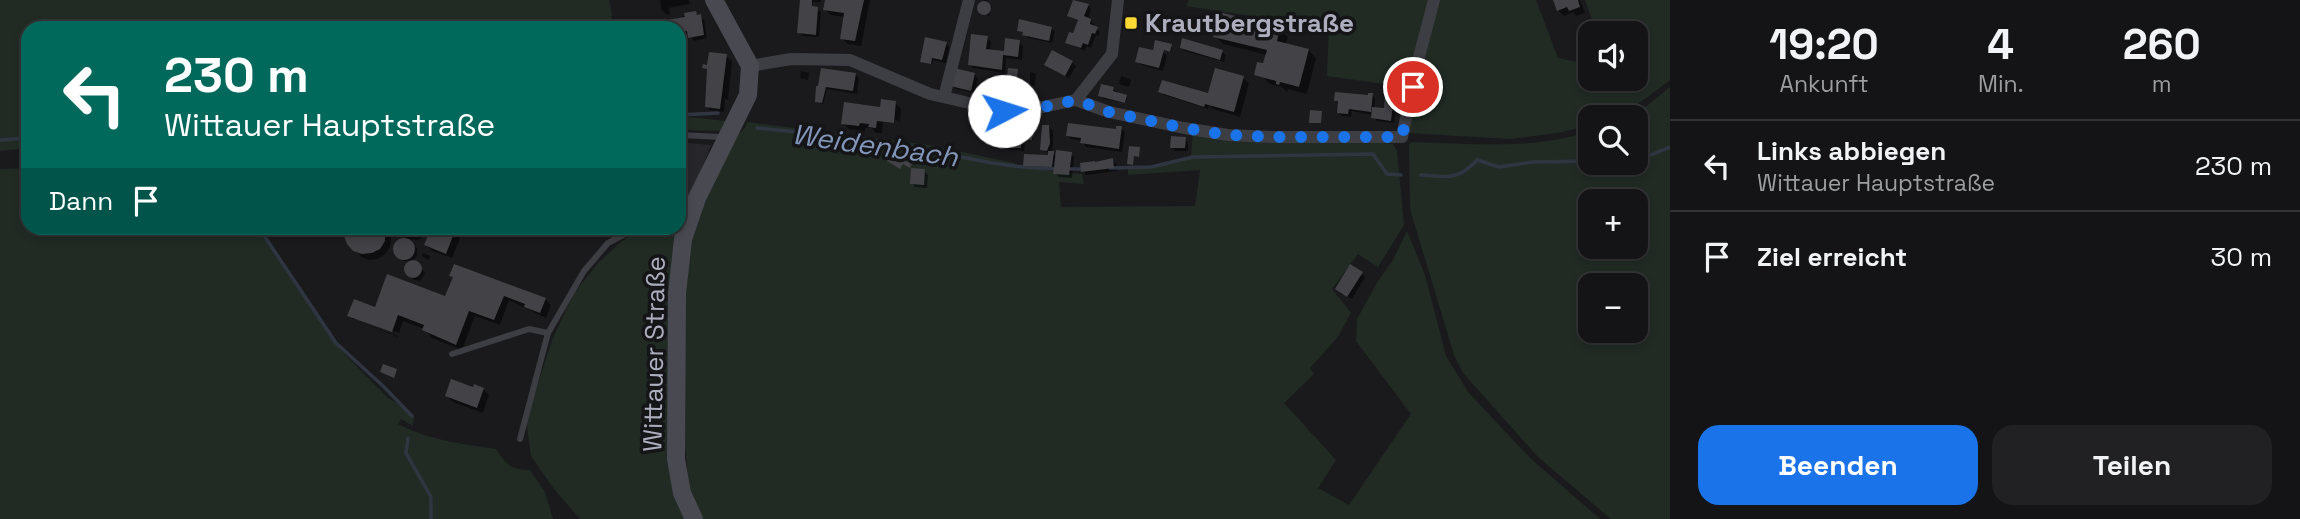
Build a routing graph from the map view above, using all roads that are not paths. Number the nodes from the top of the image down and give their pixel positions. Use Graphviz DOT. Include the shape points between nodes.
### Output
graph roads {
  1 [pos="714,0"];
  2 [pos="969,0"];
  3 [pos="1118,0"];
  4 [pos="1434,0"];
  5 [pos="750,66"];
  6 [pos="944,97"];
  7 [pos="1076,100"];
  8 [pos="686,135"];
  9 [pos="729,138"];
  10 [pos="697,198"];
  11 [pos="686,201"];
  12 [pos="686,230"];
  13 [pos="623,235"];
  14 [pos="684,235"];
  15 [pos="548,333"];
  16 [pos="452,354"];
  17 [pos="520,439"];
  18 [pos="694,519"];
  1 -- 5 [label="street"];
  2 -- 6 [label="street"];
  3 -- 7 [label="street" via="1112,54"];
  4 -- 7 [label="street" via="1402,137 1228,135 1109,112"];
  5 -- 6 [label="street" via="791,60 850,60"];
  5 -- 9 [label="street, Wittauer Straße" via="748,95"];
  6 -- 7 [label="street" via="1004,111"];
  8 -- 9 [label="lane"];
  9 -- 10 [label="street, Wittauer Straße"];
  10 -- 11 [label="lane"];
  10 -- 12 [label="street, Wittauer Straße"];
  13 -- 15 [label="lane" via="608,243 584,271"];
  14 -- 18 [label="street, Wittauer Straße" via="677,308 677,459 682,493"];
  15 -- 16 [label="lane" via="528,329"];
  15 -- 17 [label="lane"];
}
